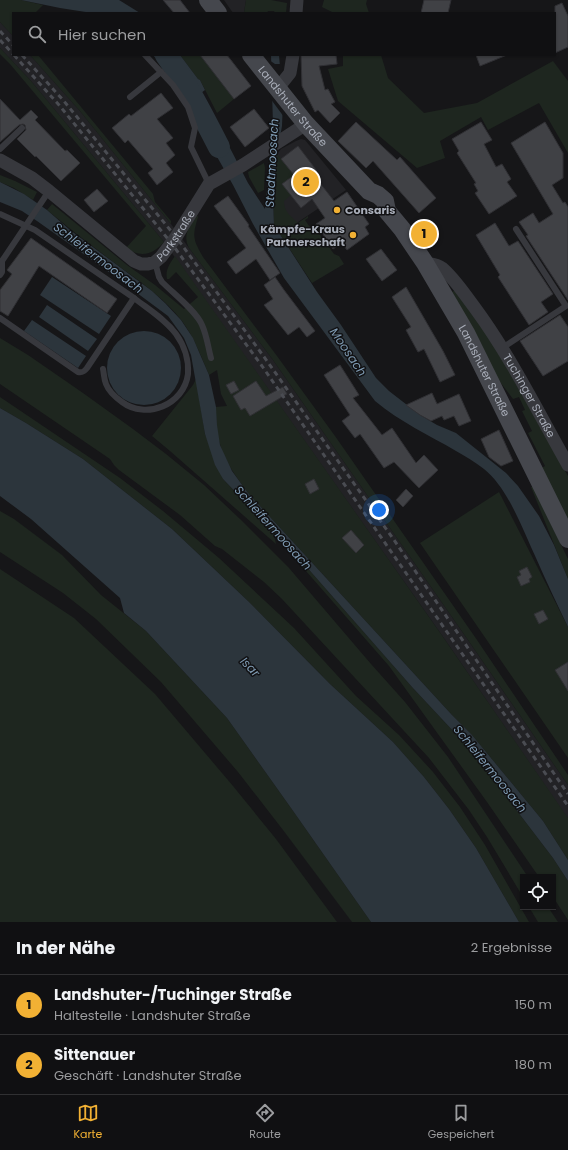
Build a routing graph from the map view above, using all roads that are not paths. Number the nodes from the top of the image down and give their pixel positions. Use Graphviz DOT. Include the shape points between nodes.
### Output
graph roads {
  1 [pos="208,0"];
  2 [pos="297,0"];
  3 [pos="217,12"];
  4 [pos="296,12"];
  5 [pos="146,56"];
  6 [pos="252,56"];
  7 [pos="293,56"];
  8 [pos="161,72"];
  9 [pos="278,79"];
  10 [pos="130,97"];
  11 [pos="306,124"];
  12 [pos="22,128"];
  13 [pos="0,149"];
  14 [pos="0,160"];
  15 [pos="208,184"];
  16 [pos="49,191"];
  17 [pos="0,214"];
  18 [pos="25,226"];
  19 [pos="516,229"];
  20 [pos="1,262"];
  21 [pos="155,262"];
  22 [pos="425,263"];
  23 [pos="0,275"];
  24 [pos="134,298"];
  25 [pos="0,318"];
  26 [pos="502,348"];
  27 [pos="211,358"];
  28 [pos="103,369"];
  29 [pos="568,465"];
  30 [pos="568,539"];
  1 -- 3 [label="main road"];
  2 -- 4 [label="street"];
  5 -- 8 [label="lane"];
  6 -- 9 [label="main road, Landshuter Straße"];
  7 -- 9 [label="street" via="291,70"];
  8 -- 10 [label="lane"];
  8 -- 15 [label="lane" via="188,107 195,128 191,147"];
  9 -- 11 [label="main road, Landshuter Straße" via="291,104"];
  11 -- 15 [label="street, Parkstraße" via="243,165"];
  11 -- 22 [label="main road, Landshuter Straße" via="369,191 372,201 387,211"];
  12 -- 13 [label="lane"];
  14 -- 16 [label="street, Parkstraße"];
  15 -- 21 [label="street, Parkstraße" via="172,244"];
  16 -- 18 [label="lane"];
  16 -- 21 [label="street, Parkstraße" via="134,261 141,264"];
  17 -- 18 [label="lane"];
  18 -- 20 [label="lane"];
  18 -- 24 [label="lane" via="35,230"];
  19 -- 26 [label="lane, Tuchinger Straße" via="566,306"];
  20 -- 23 [label="lane"];
  21 -- 27 [label="lane" via="162,282 194,312 202,324"];
  22 -- 26 [label="street, Tuchinger Straße" via="439,266 453,279"];
  22 -- 30 [label="main road, Landshuter Straße" via="466,333"];
  24 -- 25 [label="lane" via="81,372"];
  24 -- 28 [label="lane" via="167,323 176,334 187,361 188,375 182,389 171,402 157,409 128,407 113,396 106,383"];
  26 -- 29 [label="street, Tuchinger Straße"];
}
